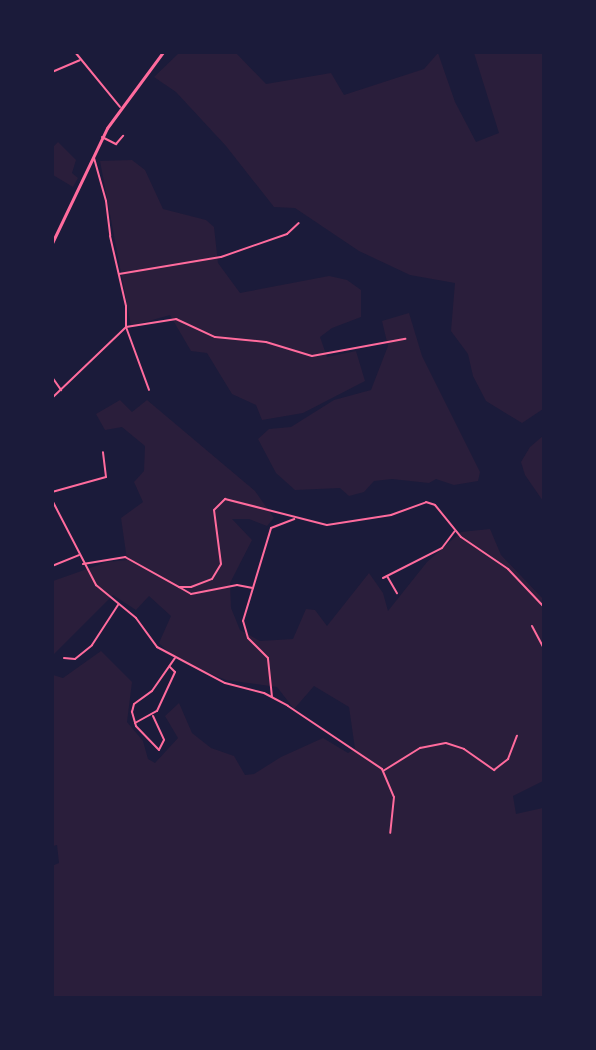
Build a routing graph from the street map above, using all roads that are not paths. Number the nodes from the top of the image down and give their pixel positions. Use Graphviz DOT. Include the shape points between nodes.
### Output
graph roads {
  1 [pos="163,52"];
  2 [pos="75,53"];
  3 [pos="80,59"];
  4 [pos="52,72"];
  5 [pos="120,107"];
  6 [pos="123,136"];
  7 [pos="102,137"];
  8 [pos="92,156"];
  9 [pos="299,223"];
  10 [pos="52,243"];
  11 [pos="118,274"];
  12 [pos="126,327"];
  13 [pos="405,339"];
  14 [pos="52,376"];
  15 [pos="61,390"];
  16 [pos="149,390"];
  17 [pos="52,398"];
  18 [pos="103,452"];
  19 [pos="52,492"];
  20 [pos="52,500"];
  21 [pos="294,519"];
  22 [pos="454,531"];
  23 [pos="79,555"];
  24 [pos="83,564"];
  25 [pos="53,566"];
  26 [pos="387,576"];
  27 [pos="383,578"];
  28 [pos="179,587"];
  29 [pos="253,588"];
  30 [pos="397,593"];
  31 [pos="118,604"];
  32 [pos="543,608"];
  33 [pos="532,626"];
  34 [pos="543,649"];
  35 [pos="63,658"];
  36 [pos="175,658"];
  37 [pos="169,666"];
  38 [pos="272,698"];
  39 [pos="153,716"];
  40 [pos="135,723"];
  41 [pos="517,736"];
  42 [pos="383,771"];
  43 [pos="390,833"];
  1 -- 5 [label="street"];
  2 -- 3 [label="street"];
  3 -- 4 [label="street"];
  3 -- 5 [label="street"];
  5 -- 7 [label="street"];
  6 -- 7 [label="street" via="116,144"];
  7 -- 8 [label="street"];
  8 -- 10 [label="street"];
  8 -- 11 [label="street" via="106,201"];
  9 -- 11 [label="street" via="287,234 222,257"];
  11 -- 12 [label="street" via="126,306"];
  12 -- 13 [label="street" via="176,319 215,337 266,342 312,356"];
  12 -- 15 [label="street"];
  12 -- 16 [label="street"];
  14 -- 15 [label="street"];
  15 -- 17 [label="street"];
  18 -- 19 [label="street" via="106,477"];
  20 -- 23 [label="street"];
  21 -- 22 [label="street" via="327,525 391,515 426,502 435,505"];
  21 -- 28 [label="street" via="232,499 219,502 214,510 221,547 217,573 200,585"];
  21 -- 29 [label="street" via="271,528"];
  22 -- 26 [label="street" via="442,548"];
  22 -- 32 [label="street" via="508,569"];
  23 -- 24 [label="street"];
  23 -- 25 [label="street"];
  24 -- 28 [label="street" via="125,557"];
  24 -- 31 [label="street" via="96,585"];
  26 -- 27 [label="street"];
  26 -- 30 [label="street"];
  28 -- 29 [label="street" via="191,594 237,585"];
  29 -- 38 [label="street" via="243,621 248,638 268,658"];
  31 -- 35 [label="street" via="92,645 75,659"];
  31 -- 36 [label="street" via="136,618 157,647"];
  33 -- 34 [label="street"];
  36 -- 37 [label="street"];
  36 -- 38 [label="street" via="225,683"];
  37 -- 39 [label="street" via="175,672"];
  37 -- 40 [label="street" via="152,691 134,704"];
  38 -- 42 [label="street"];
  39 -- 40 [label="street"];
  39 -- 40 [label="street" via="164,740 159,750"];
  41 -- 42 [label="street" via="508,759 494,770 464,748 446,743 420,748"];
  42 -- 43 [label="street" via="394,797"];
}
